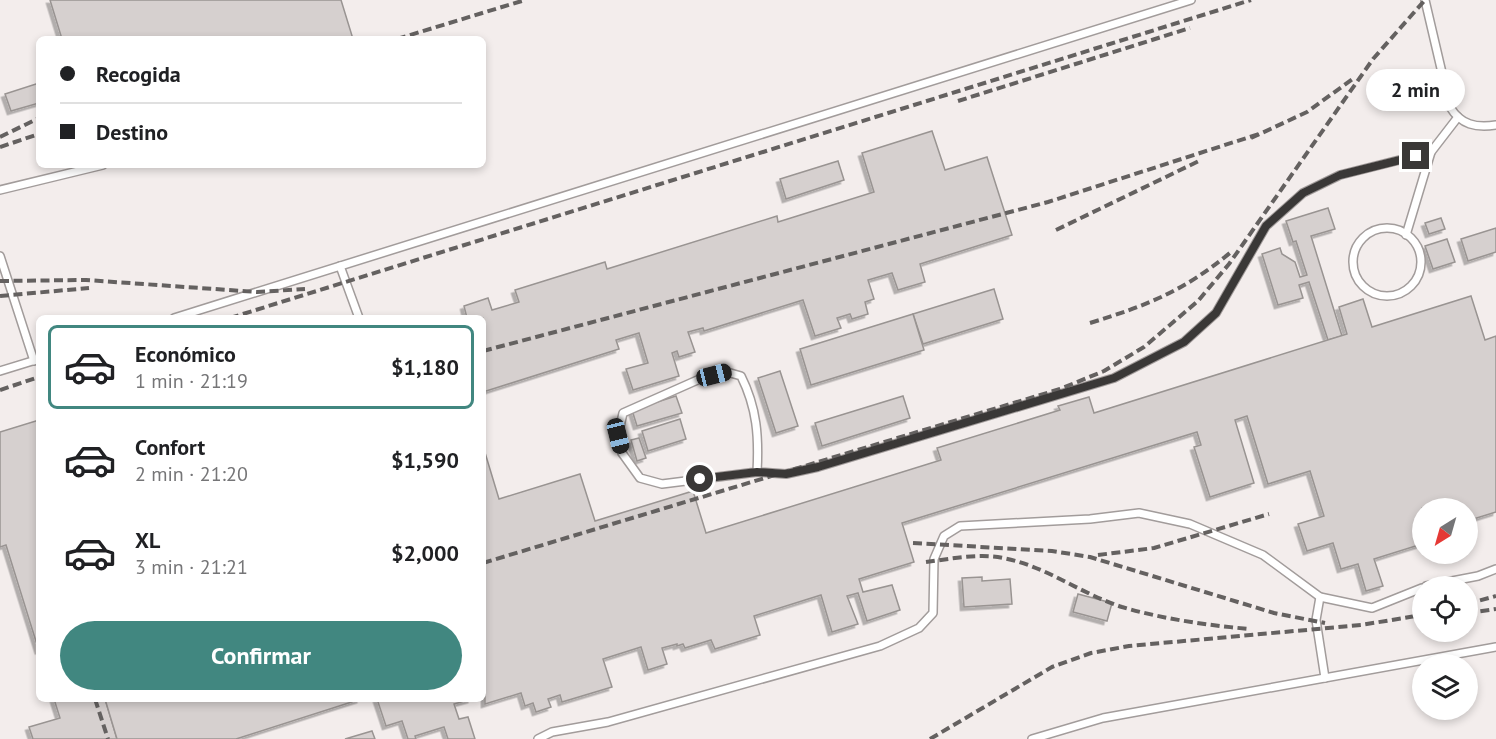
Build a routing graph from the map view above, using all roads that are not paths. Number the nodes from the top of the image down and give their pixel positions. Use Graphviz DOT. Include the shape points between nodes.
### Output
graph roads {
  1 [pos="1191,0"];
  2 [pos="1425,0"];
  3 [pos="1458,117"];
  4 [pos="1496,125"];
  5 [pos="1431,152"];
  6 [pos="91,168"];
  7 [pos="0,190"];
  8 [pos="1406,235"];
  9 [pos="0,256"];
  10 [pos="340,266"];
  11 [pos="184,315"];
  12 [pos="358,315"];
  13 [pos="36,360"];
  14 [pos="0,371"];
  15 [pos="757,472"];
  16 [pos="1496,569"];
  17 [pos="1478,576"];
  18 [pos="1412,592"];
  19 [pos="1320,597"];
  20 [pos="1496,647"];
  21 [pos="1325,678"];
  22 [pos="538,739"];
  23 [pos="1032,739"];
  1 -- 10 [label="lane"];
  2 -- 3 [label="lane" via="1448,101"];
  3 -- 4 [label="lane" via="1469,125"];
  3 -- 5 [label="lane"];
  5 -- 8 [label="lane"];
  5 -- 15 [label="lane" via="1340,175 1303,193 1266,226 1216,313 1184,342 1114,378 818,467 786,474"];
  6 -- 7 [label="lane"];
  8 -- 8 [label="lane" via="1395,230 1371,232 1355,250 1355,275 1372,293 1396,295 1416,280 1420,255"];
  9 -- 13 [label="lane"];
  10 -- 11 [label="lane"];
  10 -- 12 [label="lane"];
  13 -- 14 [label="lane"];
  15 -- 15 [label="lane" via="759,435 751,396 741,376 727,372 702,378 623,413 618,436 622,453 640,478 662,484"];
  16 -- 17 [label="lane"];
  18 -- 19 [label="lane" via="1372,608"];
  19 -- 21 [label="lane" via="1316,620"];
  19 -- 22 [label="lane" via="1263,555 1190,524 1139,513 960,526 944,536 934,559 933,613 919,628 880,646 608,722 552,732"];
  20 -- 21 [label="lane"];
  21 -- 23 [label="lane" via="1103,718"];
}
